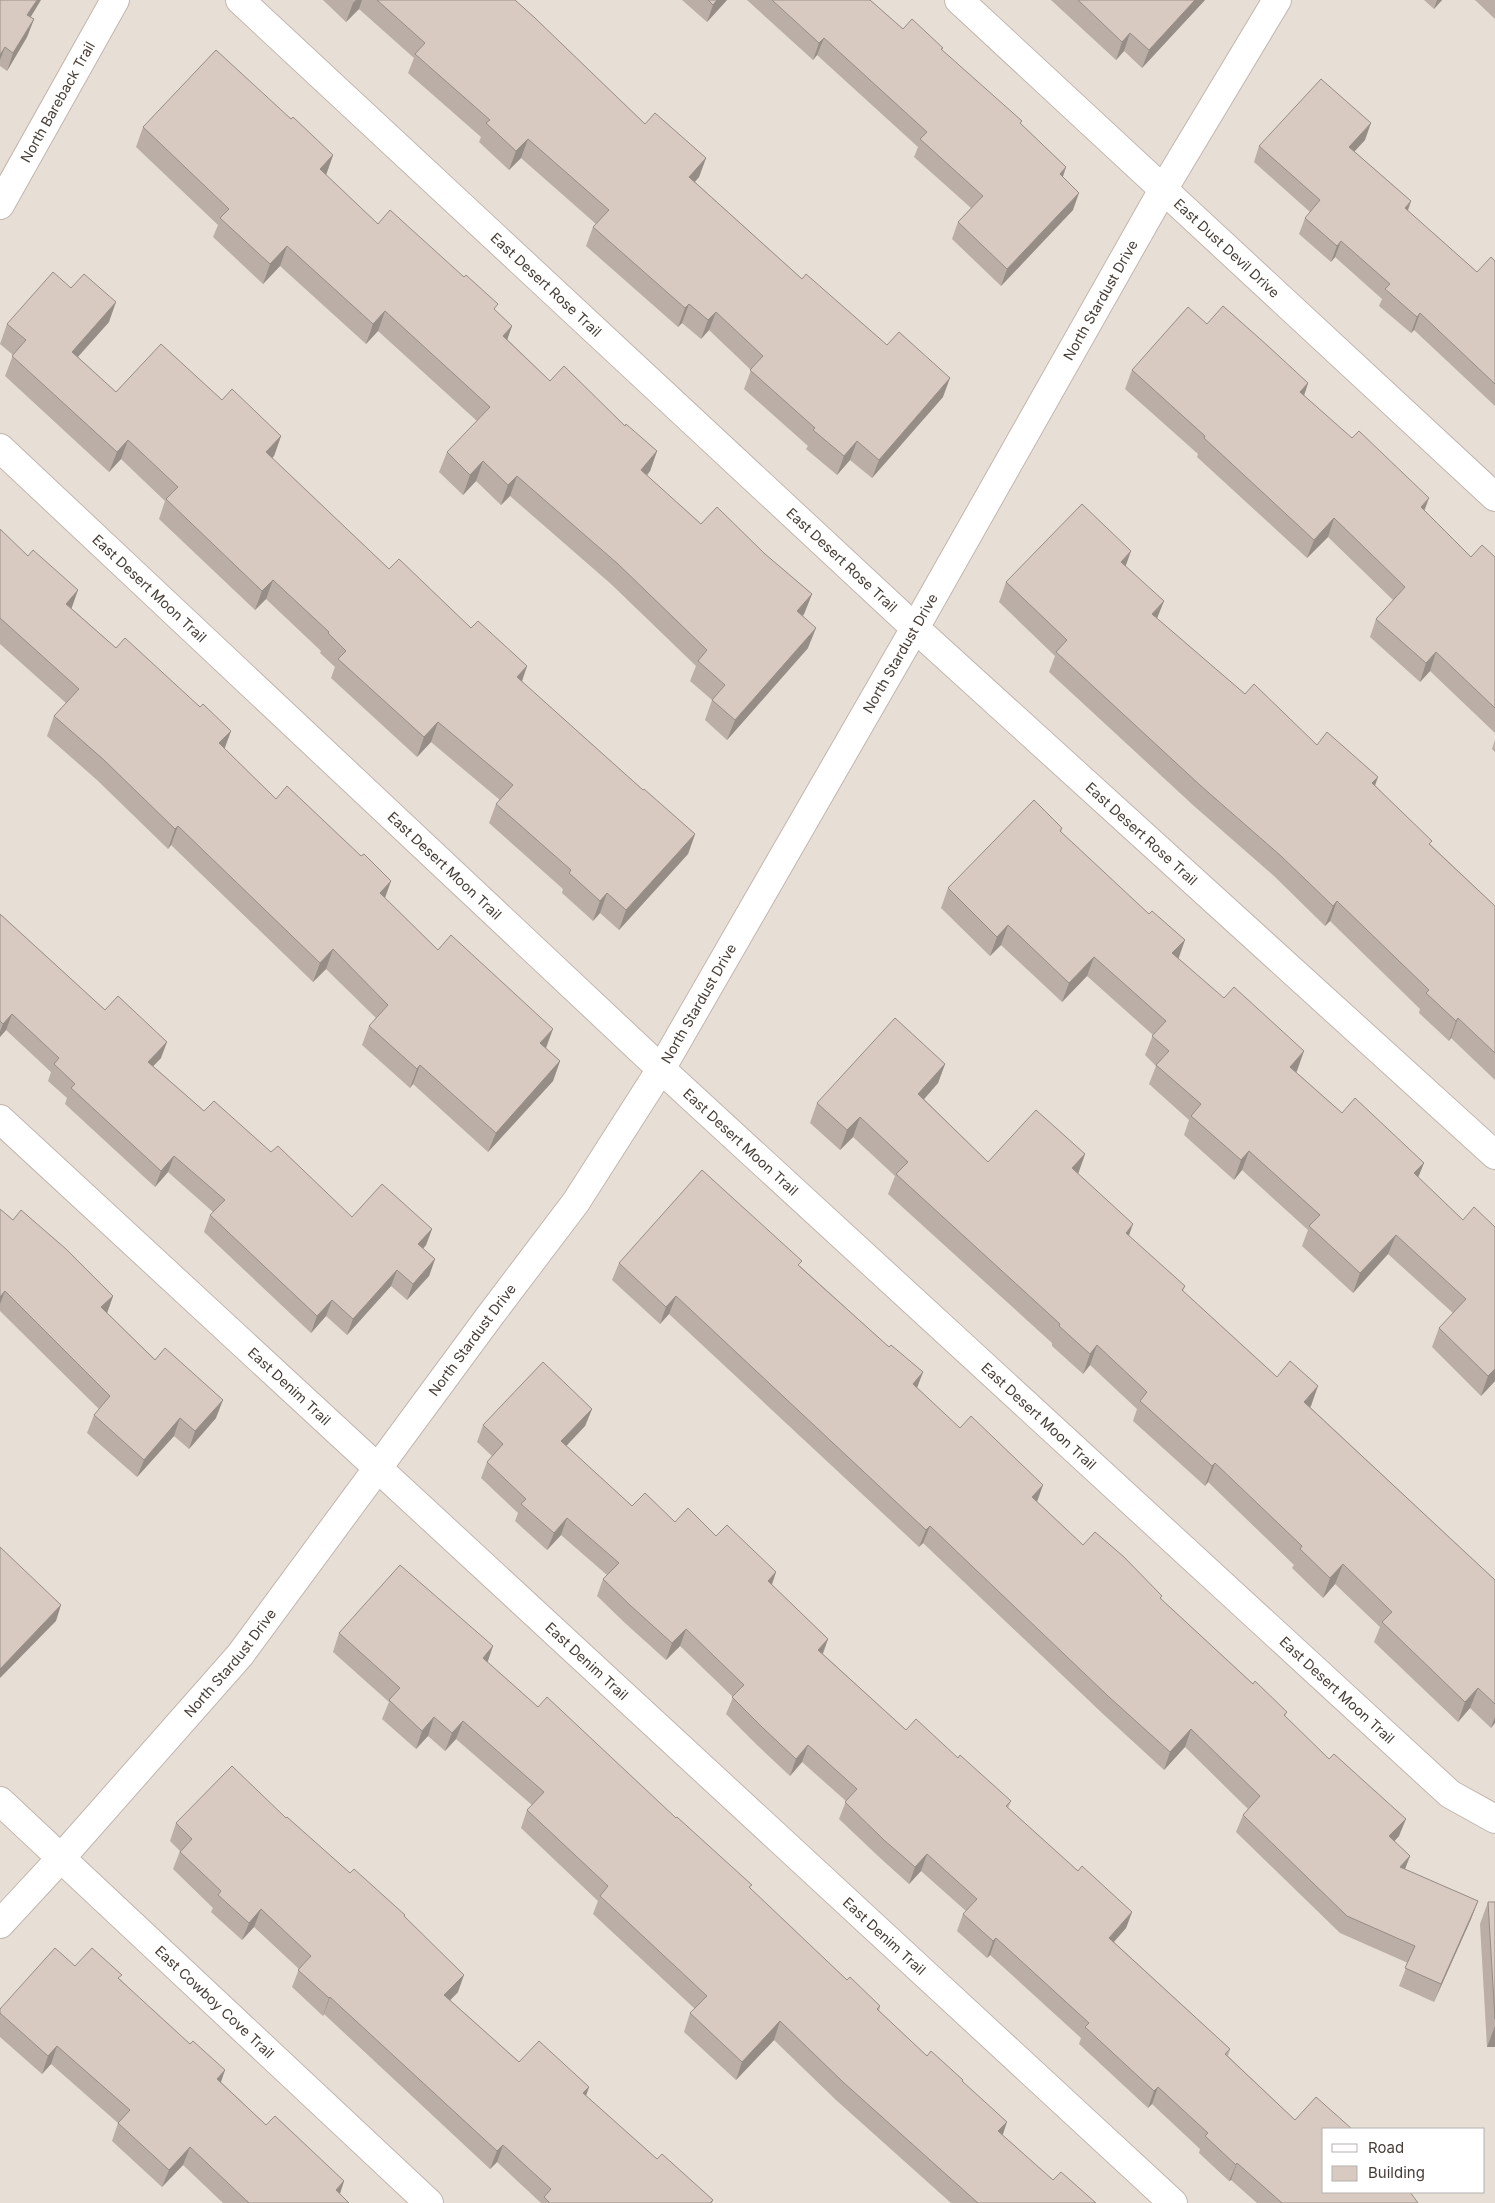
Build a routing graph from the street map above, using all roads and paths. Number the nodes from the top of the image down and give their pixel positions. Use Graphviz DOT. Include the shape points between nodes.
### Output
graph roads {
  1 [pos="115,0"];
  2 [pos="240,0"];
  3 [pos="959,0"];
  4 [pos="1277,0"];
  5 [pos="1164,188"];
  6 [pos="0,205"];
  7 [pos="0,448"];
  8 [pos="1495,497"];
  9 [pos="915,628"];
  10 [pos="661,1069"];
  11 [pos="0,1119"];
  12 [pos="1495,1155"];
  13 [pos="378,1468"];
  14 [pos="0,1801"];
  15 [pos="1495,1819"];
  16 [pos="61,1858"];
  17 [pos="0,1924"];
  18 [pos="429,2203"];
  19 [pos="1173,2203"];
  1 -- 6 [label="street, North Bareback Trail"];
  2 -- 9 [label="street, East Desert Rose Trail"];
  3 -- 5 [label="street, East Dust Devil Drive"];
  4 -- 5 [label="street, North Stardust Drive"];
  5 -- 8 [label="street, East Dust Devil Drive"];
  5 -- 9 [label="street, North Stardust Drive"];
  7 -- 10 [label="street, East Desert Moon Trail"];
  9 -- 10 [label="street, North Stardust Drive"];
  9 -- 12 [label="street, East Desert Rose Trail"];
  10 -- 13 [label="street, North Stardust Drive" via="576,1202"];
  10 -- 15 [label="street, East Desert Moon Trail" via="1450,1794"];
  11 -- 13 [label="street, East Denim Trail"];
  13 -- 16 [label="street, North Stardust Drive" via="240,1656"];
  13 -- 19 [label="street, East Denim Trail"];
  14 -- 16 [label="street, East Cowboy Cove Trail"];
  16 -- 17 [label="street, North Stardust Drive"];
  16 -- 18 [label="street, East Cowboy Cove Trail"];
}
